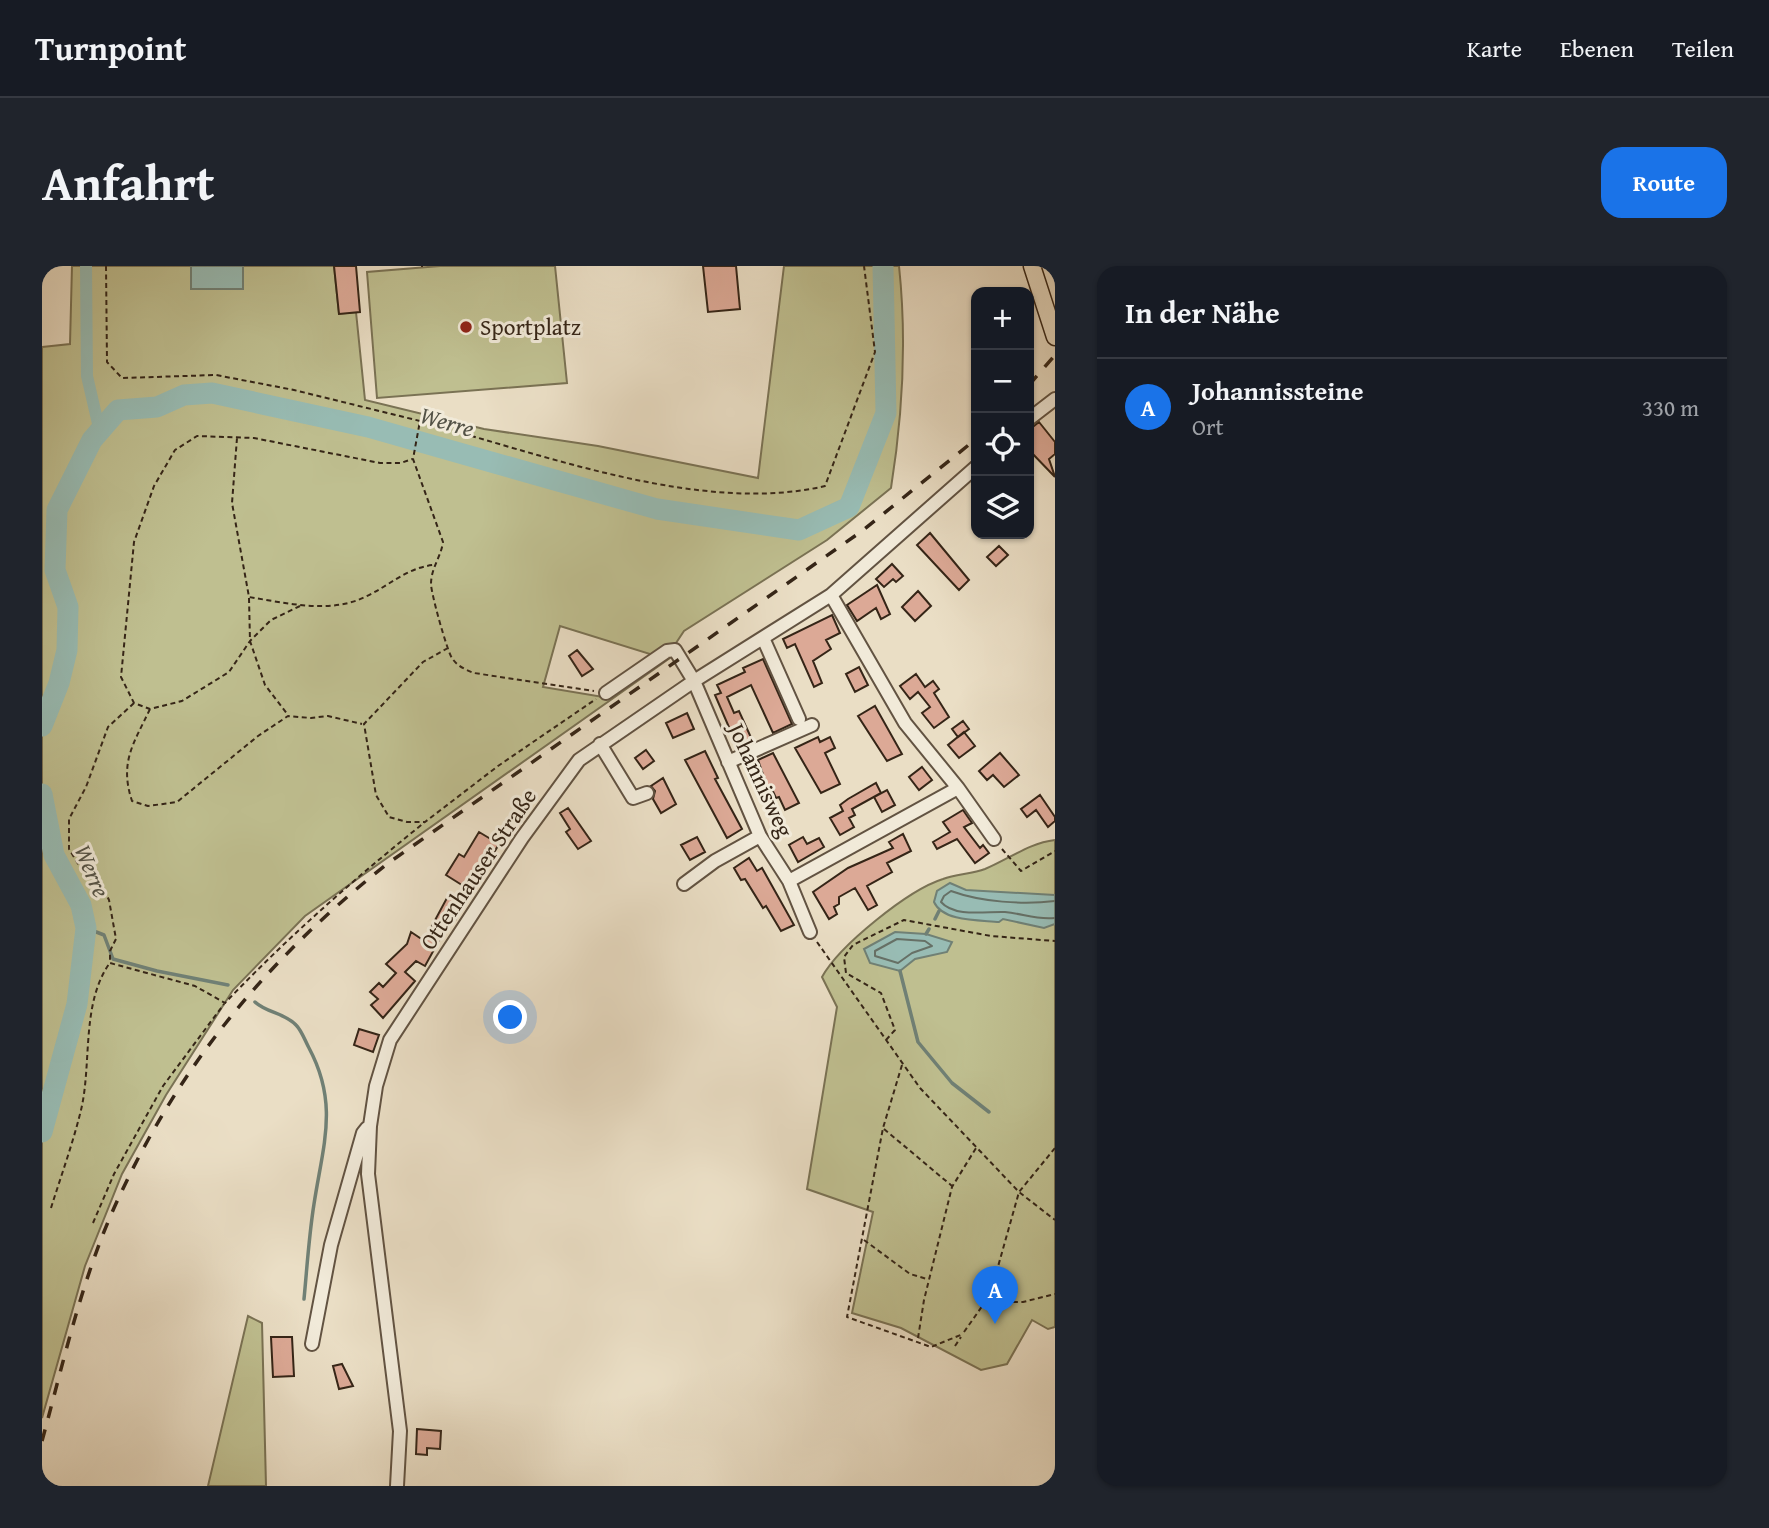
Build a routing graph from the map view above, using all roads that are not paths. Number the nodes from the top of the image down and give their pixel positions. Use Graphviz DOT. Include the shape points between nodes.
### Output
graph roads {
  1 [pos="1032,266"];
  2 [pos="1055,337"];
  3 [pos="1055,400"];
  4 [pos="1034,415"];
  5 [pos="971,471"];
  6 [pos="831,596"];
  7 [pos="763,638"];
  8 [pos="694,681"];
  9 [pos="606,693"];
  10 [pos="799,719"];
  11 [pos="812,725"];
  12 [pos="600,744"];
  13 [pos="728,762"];
  14 [pos="958,788"];
  15 [pos="647,793"];
  16 [pos="760,836"];
  17 [pos="994,839"];
  18 [pos="789,881"];
  19 [pos="684,884"];
  20 [pos="810,932"];
  21 [pos="370,1126"];
  22 [pos="312,1344"];
  23 [pos="397,1486"];
  1 -- 2 [label="main road"];
  3 -- 4 [label="street"];
  5 -- 6 [label="street, Ottenhauser Straße"];
  6 -- 7 [label="street, Ottenhauser Straße"];
  6 -- 14 [label="street" via="905,723"];
  7 -- 8 [label="street, Ottenhauser Straße"];
  7 -- 10 [label="street"];
  8 -- 9 [label="street, Johannisweg" via="681,657 667,650"];
  8 -- 12 [label="street, Ottenhauser Straße"];
  8 -- 13 [label="street, Johannisweg"];
  11 -- 13 [label="street"];
  12 -- 15 [label="street" via="633,798"];
  12 -- 21 [label="street, Ottenhauser Straße" via="579,760 557,787 390,1040"];
  13 -- 16 [label="street, Johannisweg"];
  14 -- 17 [label="street"];
  14 -- 18 [label="street"];
  16 -- 18 [label="street, Johannisweg"];
  16 -- 19 [label="street"];
  18 -- 20 [label="street, Johannisweg"];
  21 -- 22 [label="street" via="363,1133 345,1191"];
  21 -- 23 [label="street, Ottenhauser Straße" via="369,1174 400,1431"];
}
